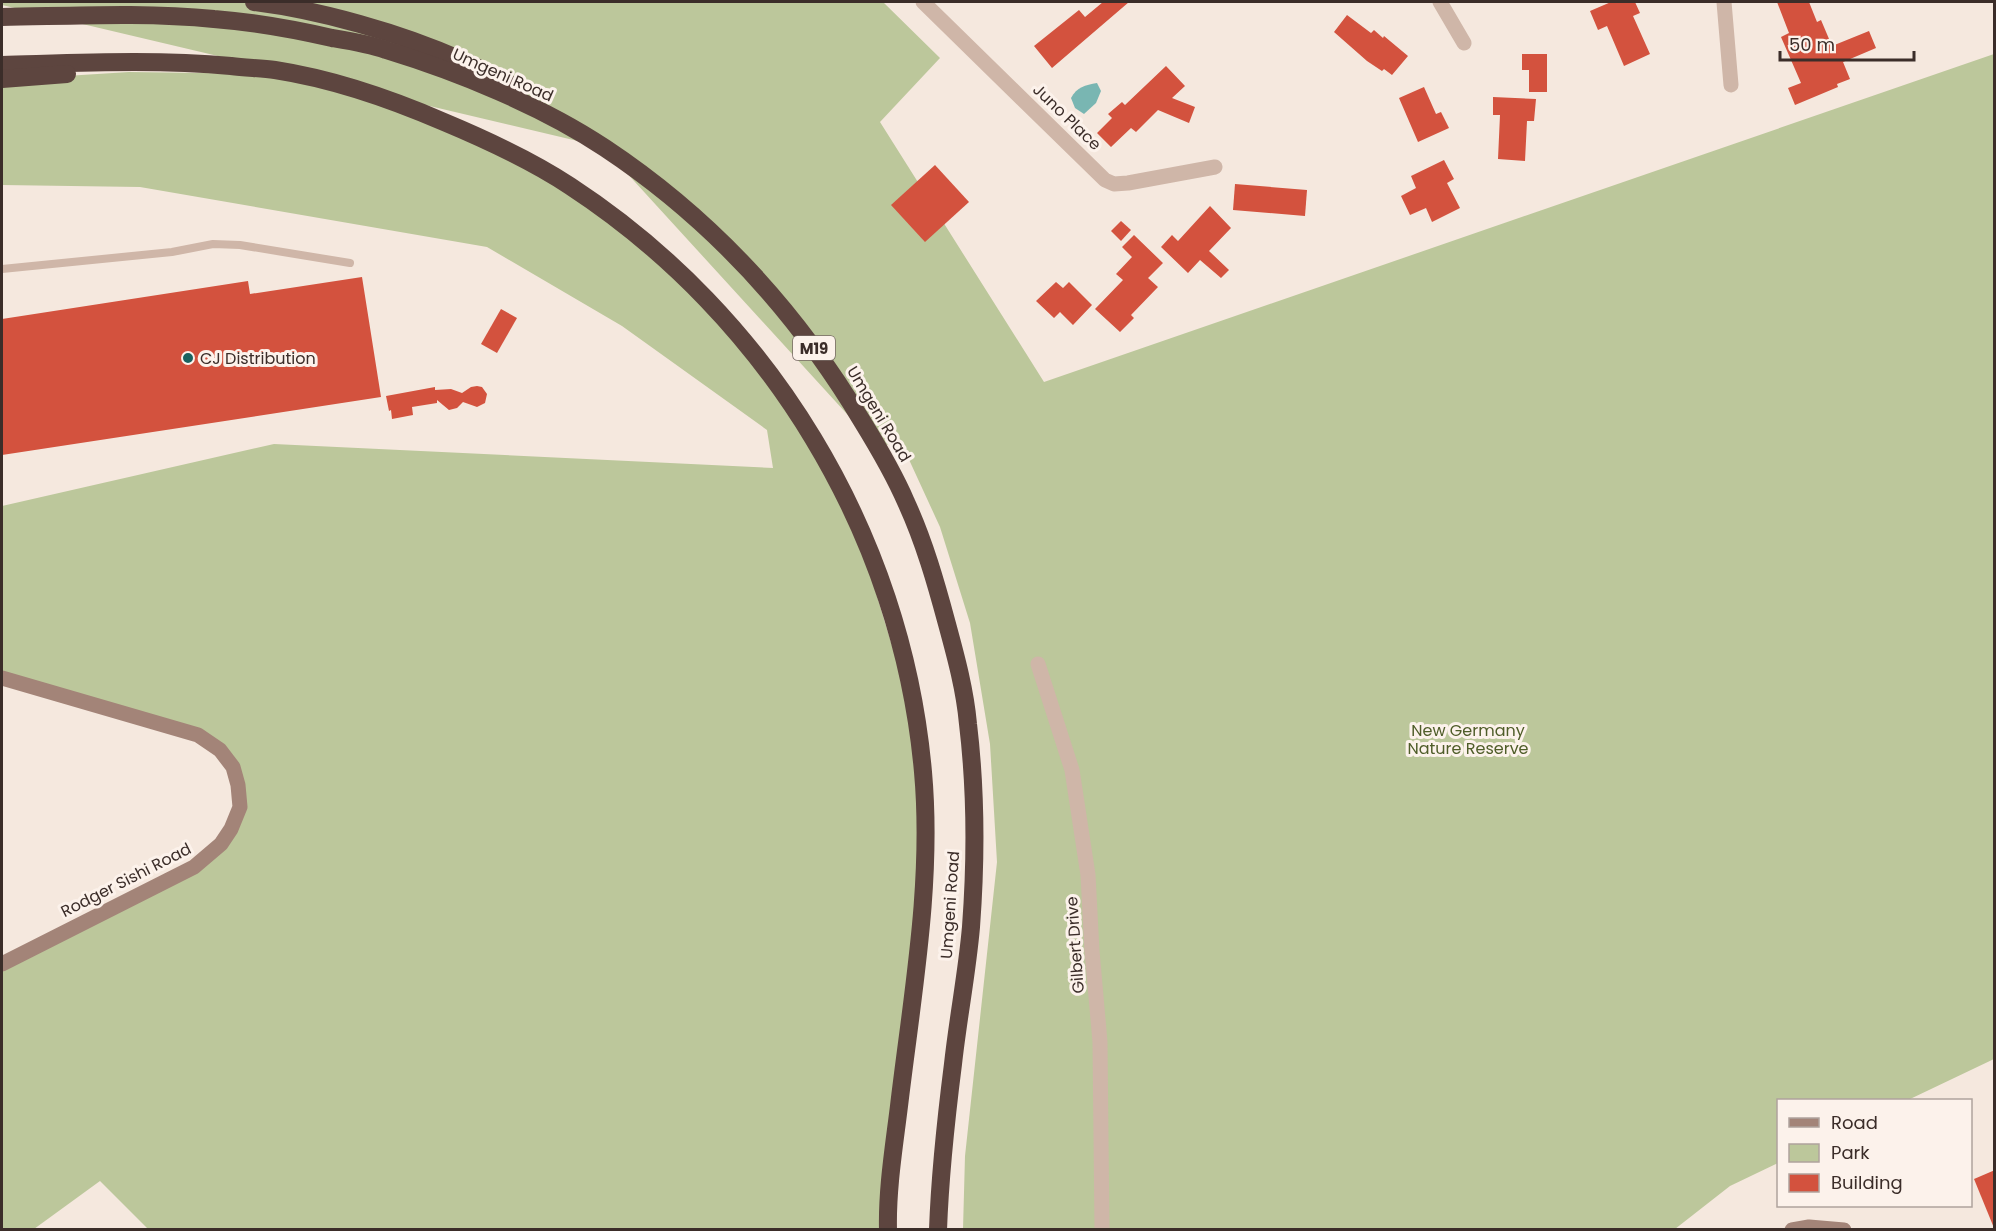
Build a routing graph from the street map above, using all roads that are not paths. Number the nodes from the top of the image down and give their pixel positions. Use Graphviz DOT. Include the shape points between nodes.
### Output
graph roads {
  1 [pos="254,2"];
  2 [pos="922,2"];
  3 [pos="1440,2"];
  4 [pos="1724,2"];
  5 [pos="2,17"];
  6 [pos="1464,43"];
  7 [pos="2,64"];
  8 [pos="276,70"];
  9 [pos="2,79"];
  10 [pos="1731,85"];
  11 [pos="603,147"];
  12 [pos="1215,167"];
  13 [pos="350,263"];
  14 [pos="2,269"];
  15 [pos="1038,664"];
  16 [pos="2,678"];
  17 [pos="2,964"];
  18 [pos="888,1230"];
  19 [pos="938,1230"];
  20 [pos="1102,1230"];
  21 [pos="1792,1230"];
  22 [pos="1844,1230"];
  1 -- 11 [label="highway" via="350,22 461,60 519,89"];
  2 -- 12 [label="street, Juno Place" via="1106,180 1128,183"];
  3 -- 6 [label="street"];
  4 -- 10 [label="street"];
  5 -- 11 [label="highway, Umgeni Road / M19" via="212,18 314,34 383,49 457,75 525,103"];
  7 -- 8 [label="highway, Umgeni Road" via="194,63"];
  8 -- 9 [label="highway" via="128,70"];
  8 -- 18 [label="highway, Umgeni Road" via="352,88 489,140 568,184 635,232 692,282 733,326 800,415 844,492 891,607 913,699 923,771 923,908"];
  11 -- 19 [label="highway, Umgeni Road / M19" via="728,247 785,309 878,448 907,503 935,580 956,656 968,720 973,783 970,928 943,1145"];
  13 -- 14 [label="lane" via="213,244 172,252"];
  15 -- 20 [label="street, Gilbert Drive" via="1072,770 1088,874 1100,1042"];
  16 -- 17 [label="street, Rodger Sishi Road" via="198,735 220,750 233,767 240,807 221,844 194,867"];
  21 -- 22 [label="street"];
}
